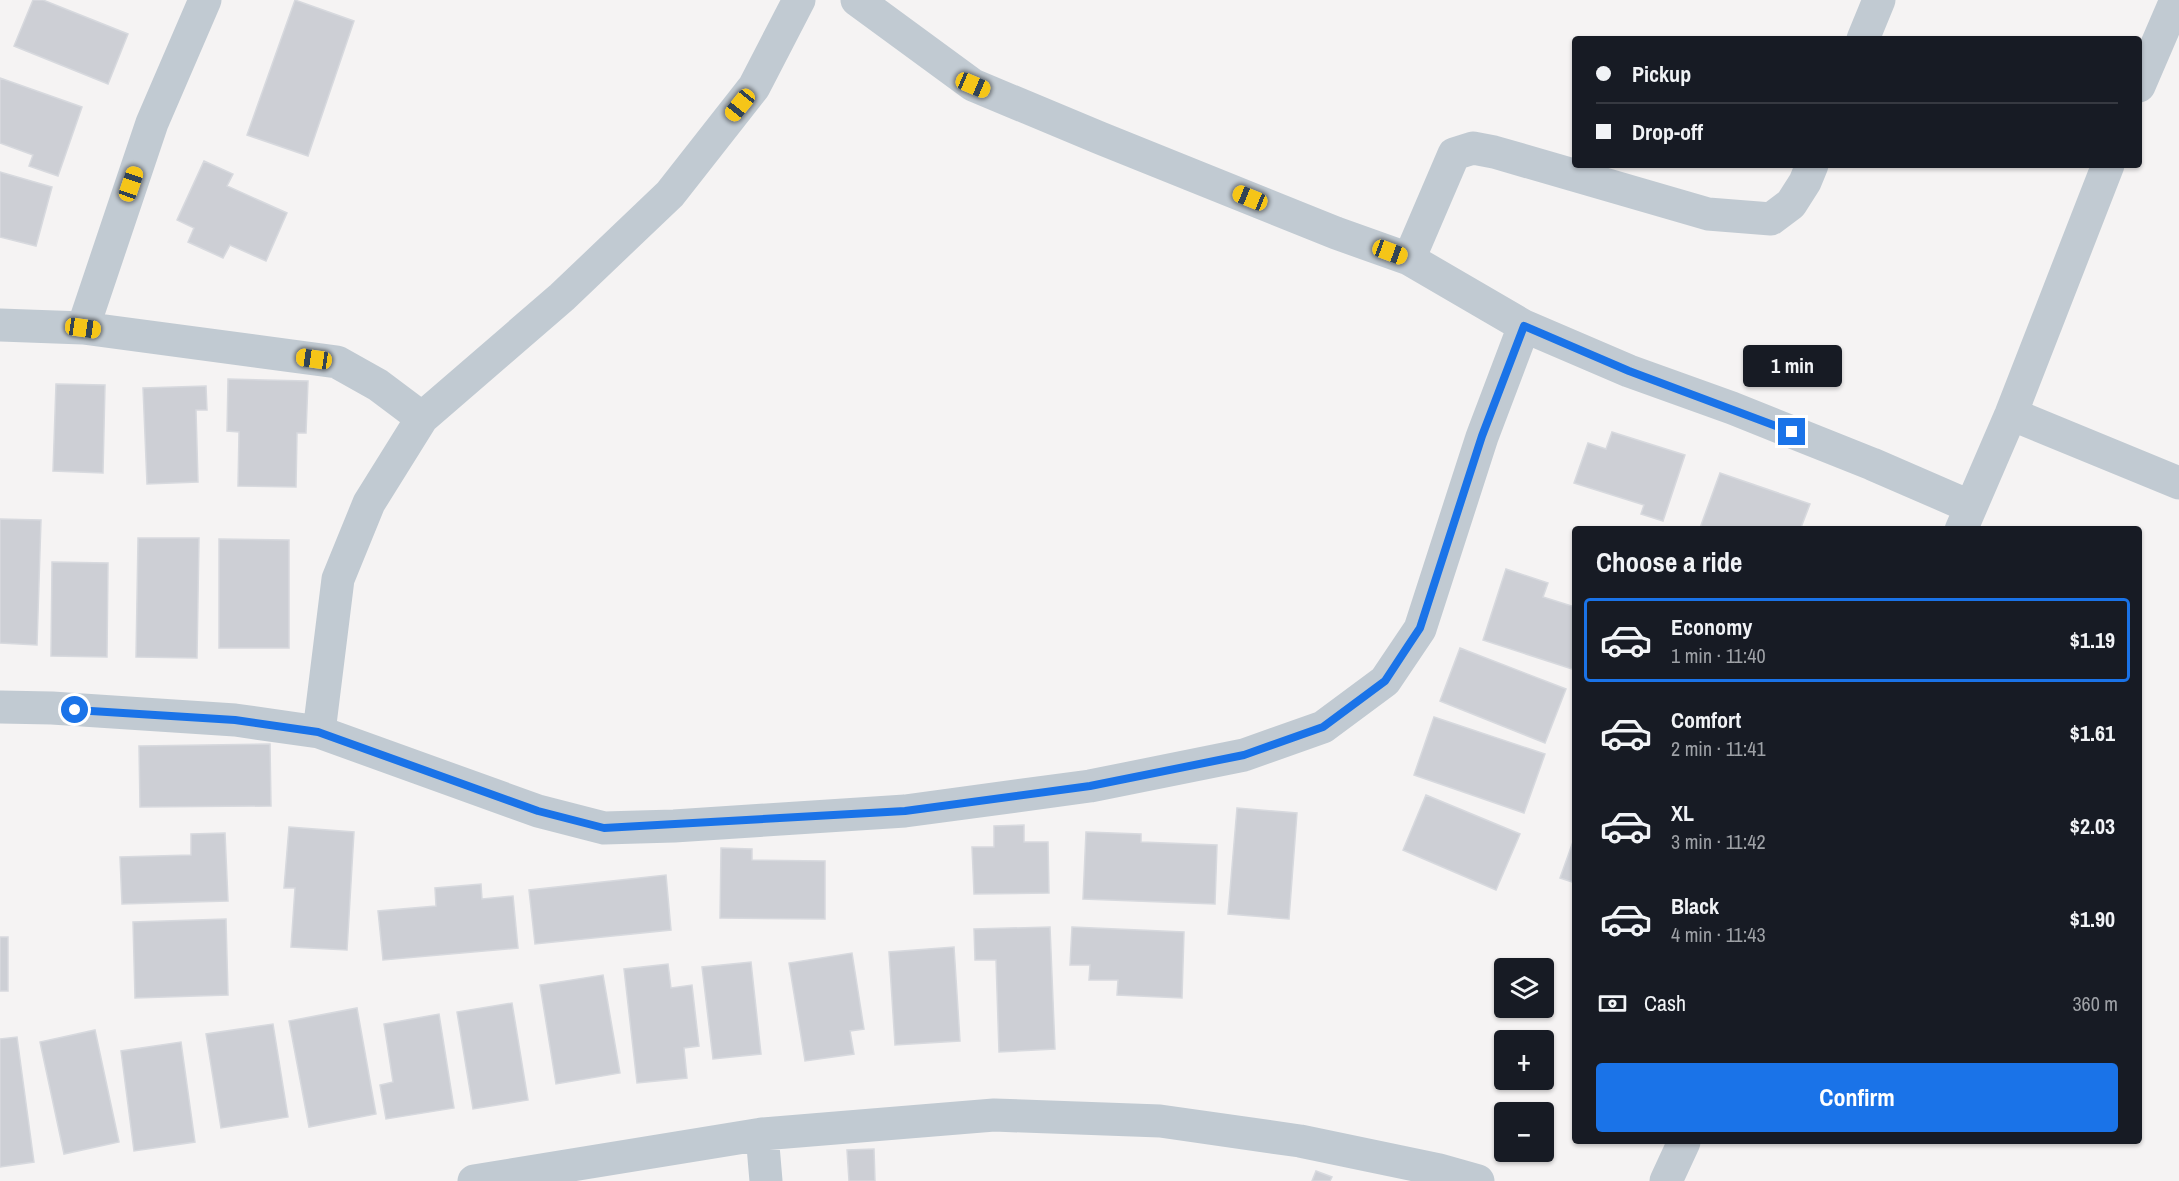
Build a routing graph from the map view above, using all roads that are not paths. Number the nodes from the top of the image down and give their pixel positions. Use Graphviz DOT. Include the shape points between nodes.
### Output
graph roads {
  1 [pos="205,0"];
  2 [pos="799,0"];
  3 [pos="857,0"];
  4 [pos="1879,0"];
  5 [pos="2175,0"];
  6 [pos="1864,36"];
  7 [pos="2142,79"];
  8 [pos="1811,168"];
  9 [pos="2107,168"];
  10 [pos="1409,259"];
  11 [pos="0,325"];
  12 [pos="1524,326"];
  13 [pos="83,328"];
  14 [pos="2011,414"];
  15 [pos="422,418"];
  16 [pos="2179,483"];
  17 [pos="1966,518"];
  18 [pos="0,707"];
  19 [pos="318,732"];
  20 [pos="762,1134"];
  21 [pos="1683,1144"];
  22 [pos="474,1181"];
  23 [pos="766,1181"];
  24 [pos="1478,1181"];
  25 [pos="1666,1181"];
  1 -- 13 [label="street" via="152,123"];
  2 -- 15 [label="street" via="754,87 670,194 562,297"];
  3 -- 10 [label="street" via="973,85"];
  4 -- 6 [label="street"];
  5 -- 7 [label="street"];
  8 -- 10 [label="street" via="1791,204 1771,219 1708,214 1473,148 1454,154"];
  9 -- 14 [label="street"];
  10 -- 12 [label="street"];
  11 -- 13 [label="street"];
  12 -- 17 [label="street" via="1629,371 1872,464"];
  12 -- 19 [label="street" via="1482,436 1420,628 1385,681 1323,727 1244,755 1090,786 905,811 604,828 538,811"];
  13 -- 15 [label="street" via="337,362 378,385"];
  14 -- 16 [label="street"];
  14 -- 17 [label="street"];
  15 -- 19 [label="street" via="369,503 338,579"];
  18 -- 19 [label="street" via="235,720"];
  20 -- 22 [label="street"];
  20 -- 23 [label="street"];
  20 -- 24 [label="street" via="994,1115 1160,1121 1300,1141"];
  21 -- 25 [label="street"];
}
